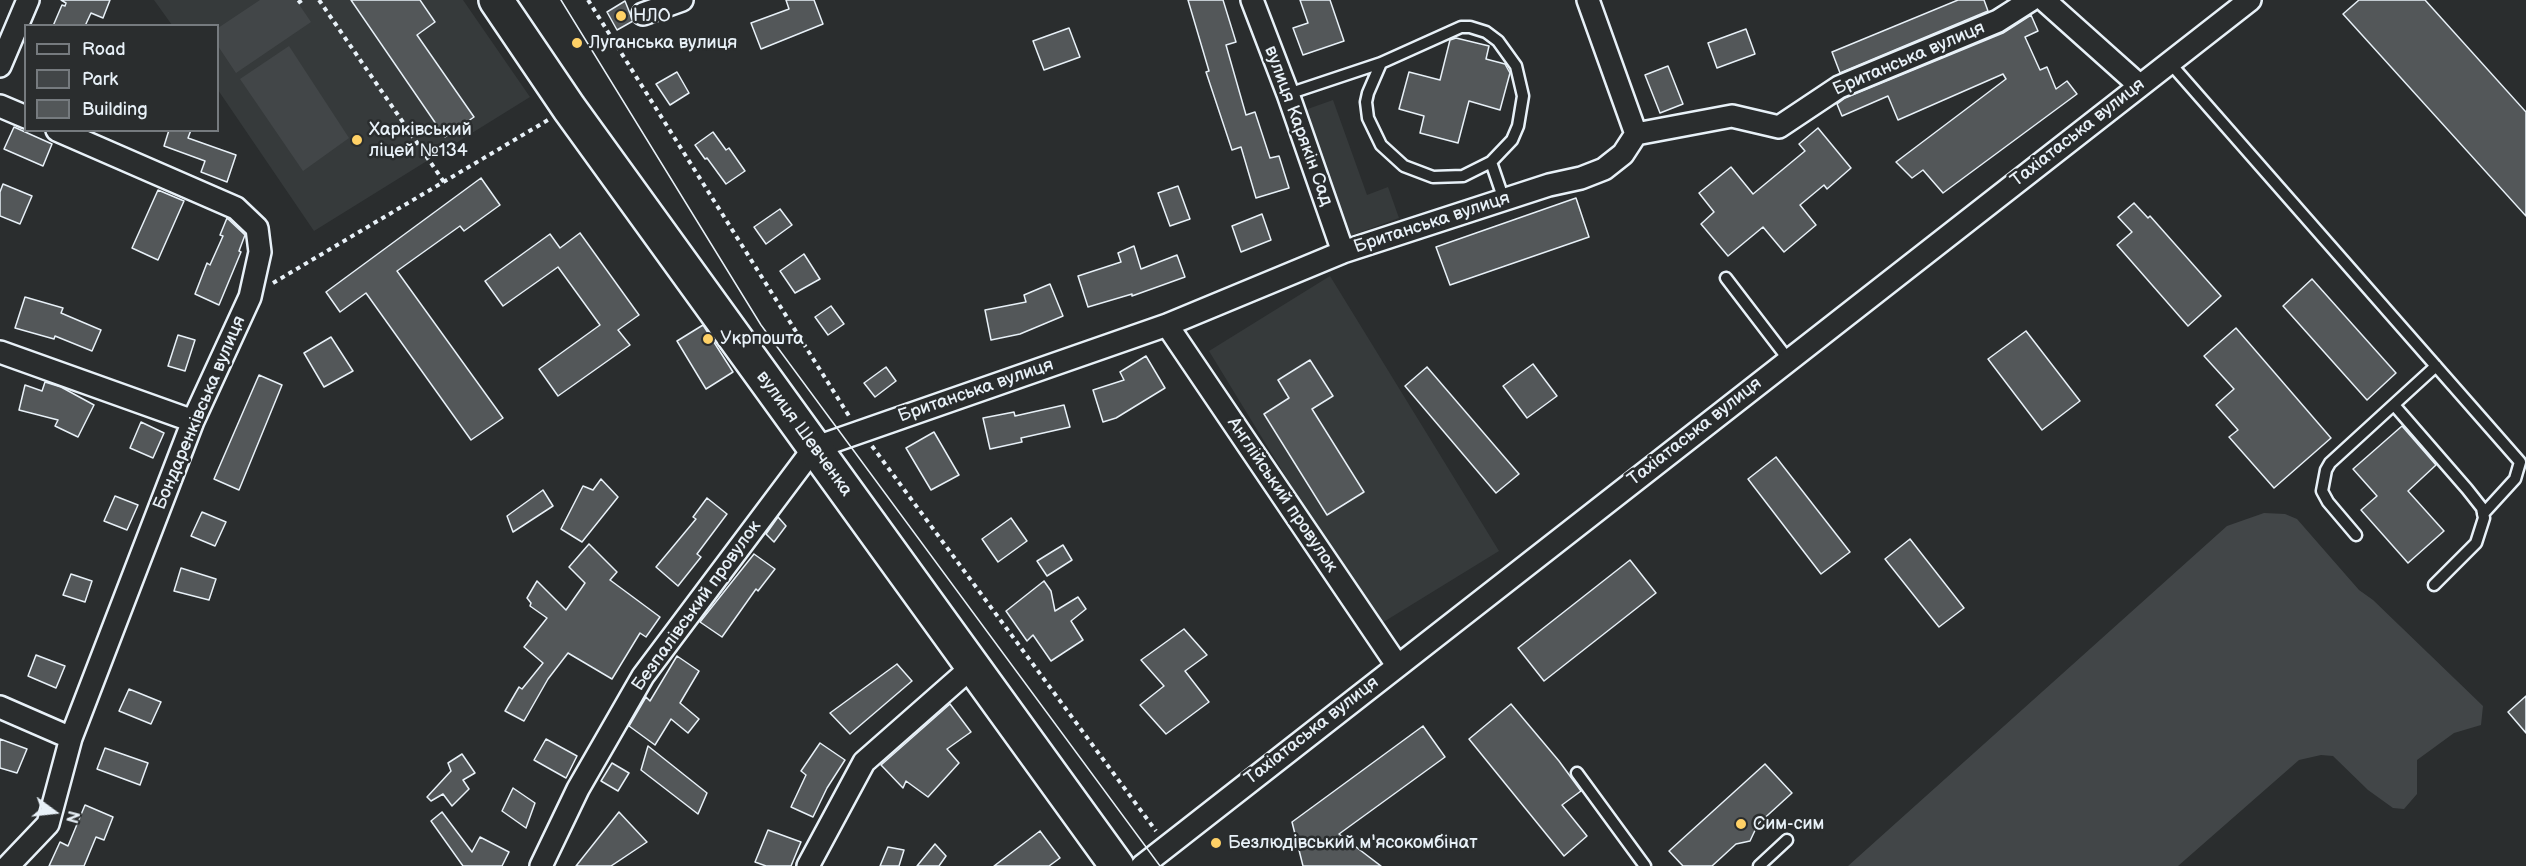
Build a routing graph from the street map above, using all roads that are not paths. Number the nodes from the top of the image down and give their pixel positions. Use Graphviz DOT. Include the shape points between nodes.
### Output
graph roads {
  1 [pos="28,0"];
  2 [pos="496,0"];
  3 [pos="682,0"];
  4 [pos="1252,0"];
  5 [pos="1588,0"];
  6 [pos="2031,0"];
  7 [pos="2044,0"];
  8 [pos="2250,0"];
  9 [pos="643,14"];
  10 [pos="1381,63"];
  11 [pos="2170,63"];
  12 [pos="0,66"];
  13 [pos="2139,85"];
  14 [pos="1288,94"];
  15 [pos="0,106"];
  16 [pos="24,116"];
  17 [pos="62,132"];
  18 [pos="1636,134"];
  19 [pos="1491,162"];
  20 [pos="1504,200"];
  21 [pos="1343,252"];
  22 [pos="1726,278"];
  23 [pos="1167,325"];
  24 [pos="0,352"];
  25 [pos="1788,359"];
  26 [pos="2436,366"];
  27 [pos="2394,405"];
  28 [pos="193,421"];
  29 [pos="814,448"];
  30 [pos="2483,514"];
  31 [pos="2356,536"];
  32 [pos="2434,585"];
  33 [pos="1397,665"];
  34 [pos="972,668"];
  35 [pos="0,707"];
  36 [pos="71,738"];
  37 [pos="1576,773"];
  38 [pos="1787,840"];
  39 [pos="8,866"];
  40 [pos="541,866"];
  41 [pos="808,866"];
  42 [pos="1117,866"];
  43 [pos="1142,866"];
  44 [pos="1645,866"];
  45 [pos="1759,866"];
  1 -- 12 [label="street"];
  2 -- 29 [label="main road, вулиця Шевченка"];
  3 -- 9 [label="street"];
  4 -- 14 [label="street, вулиця Карякін Сад"];
  5 -- 18 [label="street"];
  6 -- 18 [label="street, Британська вулиця" via="1998,21 1839,87 1779,127 1732,116"];
  7 -- 13 [label="street"];
  8 -- 11 [label="street, Тахіатаська вулиця"];
  10 -- 14 [label="lane"];
  10 -- 19 [label="lane" via="1366,102 1373,132 1392,157 1432,177 1463,176"];
  10 -- 19 [label="lane" via="1461,27 1486,32 1498,41 1516,66 1523,96 1512,140"];
  11 -- 13 [label="street, Тахіатаська вулиця"];
  11 -- 26 [label="lane"];
  13 -- 25 [label="street, Тахіатаська вулиця"];
  14 -- 21 [label="street, вулиця Карякін Сад"];
  15 -- 16 [label="street"];
  17 -- 28 [label="street, Бондаренківська вулиця" via="236,208 257,228 260,252 250,297"];
  18 -- 20 [label="street, Британська вулиця" via="1623,154 1604,169"];
  19 -- 20 [label="lane"];
  20 -- 21 [label="street, Британська вулиця"];
  21 -- 23 [label="street, Британська вулиця"];
  22 -- 25 [label="lane"];
  23 -- 29 [label="street, Британська вулиця"];
  23 -- 33 [label="street, Англійський провулок"];
  24 -- 28 [label="street"];
  25 -- 33 [label="street, Тахіатаська вулиця"];
  26 -- 27 [label="lane"];
  26 -- 30 [label="lane" via="2520,462 2515,479"];
  27 -- 30 [label="lane" via="2467,489"];
  27 -- 31 [label="lane" via="2330,464 2322,482 2328,502"];
  28 -- 36 [label="street, Бондаренківська вулиця"];
  29 -- 34 [label="main road, вулиця Шевченка"];
  29 -- 40 [label="street, Безпалівський провулок" via="643,676 578,789"];
  30 -- 32 [label="lane" via="2476,543"];
  33 -- 43 [label="street, Тахіатаська вулиця"];
  34 -- 41 [label="street" via="864,762"];
  34 -- 42 [label="main road, вулиця Шевченка"];
  35 -- 36 [label="street"];
  36 -- 39 [label="street, Бондаренківська вулиця" via="48,824"];
  37 -- 44 [label="lane"];
  38 -- 45 [label="lane"];
}
